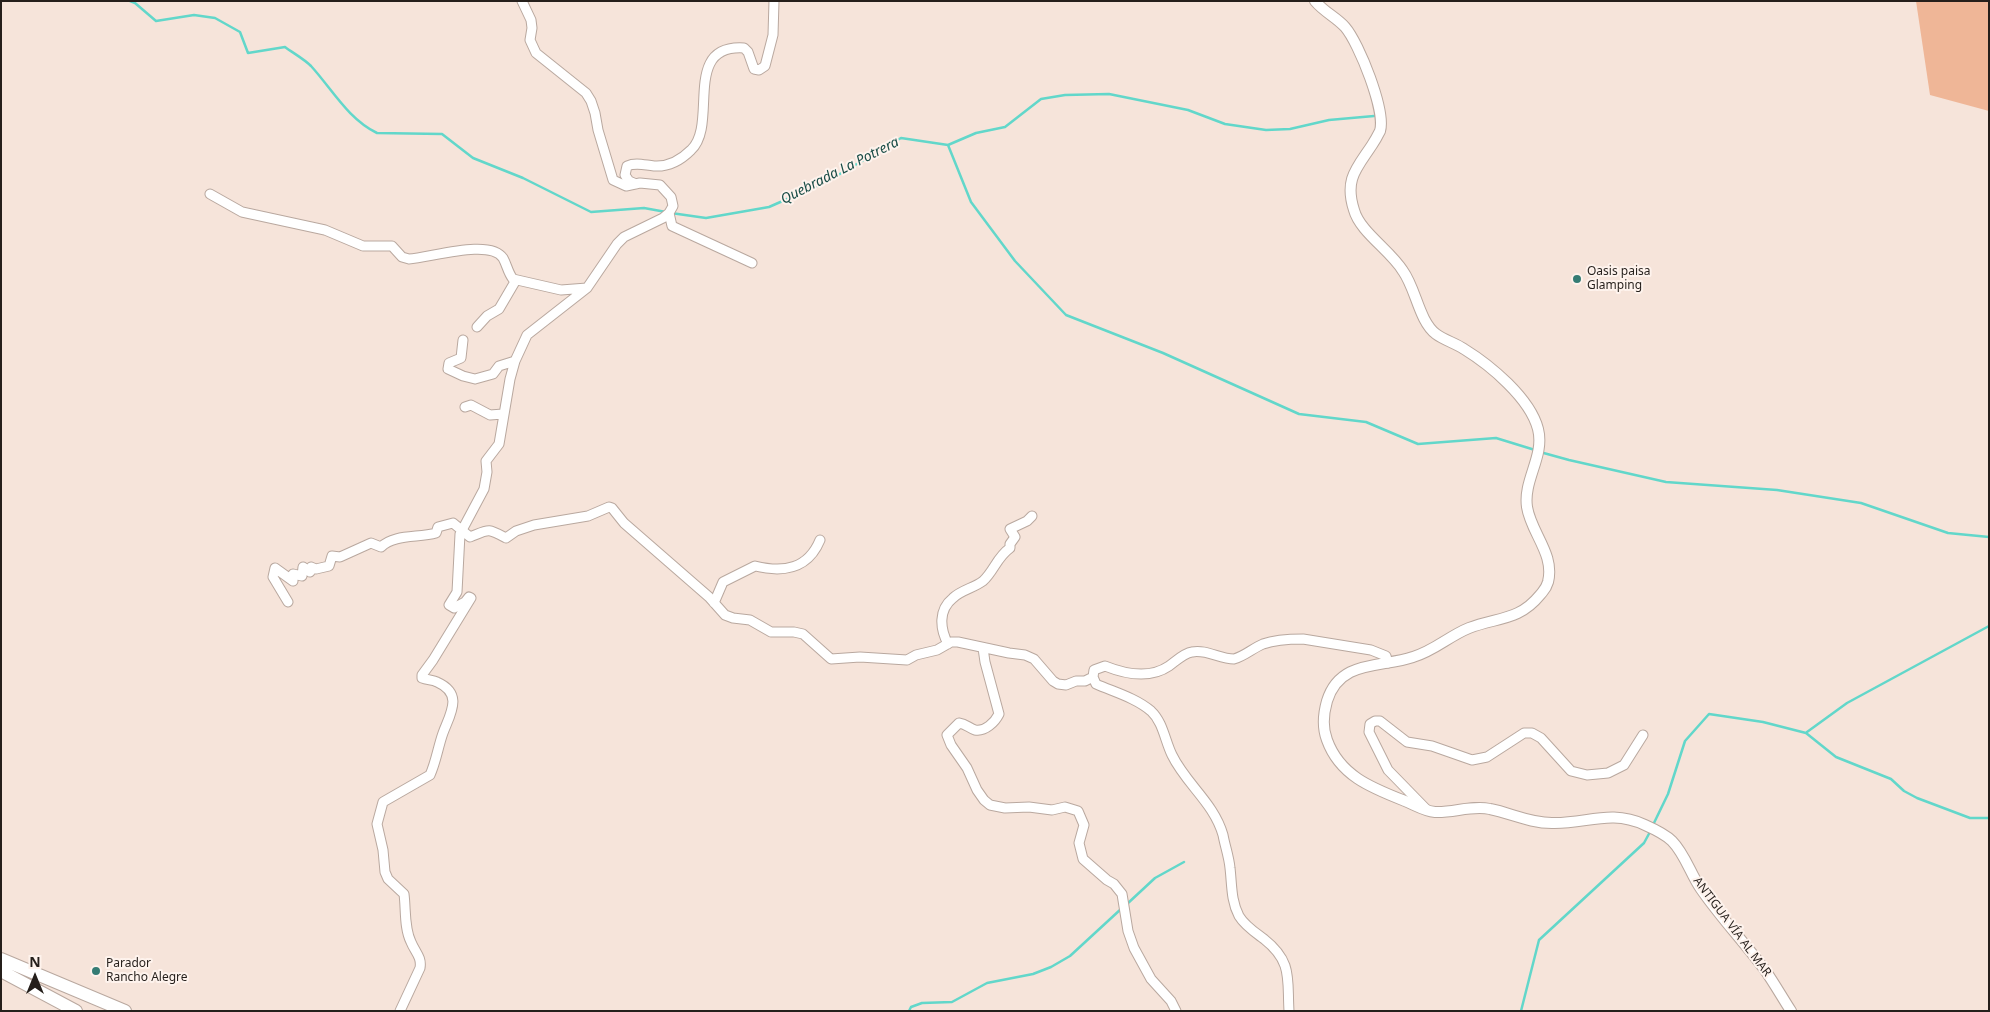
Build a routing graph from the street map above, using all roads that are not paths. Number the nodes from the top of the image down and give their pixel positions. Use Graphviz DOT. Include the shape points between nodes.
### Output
graph roads {
  1 [pos="522,1"];
  2 [pos="774,1"];
  3 [pos="1315,1"];
  4 [pos="636,184"];
  5 [pos="210,194"];
  6 [pos="671,210"];
  7 [pos="752,263"];
  8 [pos="516,280"];
  9 [pos="587,288"];
  10 [pos="477,327"];
  11 [pos="463,340"];
  12 [pos="515,361"];
  13 [pos="465,407"];
  14 [pos="504,414"];
  15 [pos="1032,516"];
  16 [pos="463,530"];
  17 [pos="820,540"];
  18 [pos="288,602"];
  19 [pos="714,603"];
  20 [pos="948,644"];
  21 [pos="983,648"];
  22 [pos="1388,663"];
  23 [pos="1093,678"];
  24 [pos="1643,735"];
  25 [pos="1429,812"];
  26 [pos="1,959"];
  27 [pos="1,971"];
  28 [pos="76,1011"];
  29 [pos="125,1011"];
  30 [pos="400,1011"];
  31 [pos="1176,1011"];
  32 [pos="1289,1011"];
  33 [pos="1791,1011"];
  1 -- 4 [label="street" via="532,20 530,40 536,53 591,101 613,180 626,186"];
  2 -- 4 [label="street" via="773,35 765,66 754,69 744,48 727,49 718,54 705,73 701,129 696,145 682,158 663,166 635,163 627,166 626,175"];
  3 -- 22 [label="main road, ANTIGUA VÍA AL MAR" via="1352,36 1379,102 1380,132 1352,175 1355,214 1406,275 1428,326 1498,374 1524,402 1538,431 1538,452 1526,497 1530,520 1547,556 1547,586 1520,614 1471,626 1424,653"];
  4 -- 6 [label="street" via="660,185 672,197"];
  5 -- 8 [label="street" via="242,212 324,230 363,246 392,246 402,257 410,259 487,249 503,258 508,272"];
  6 -- 7 [label="street" via="672,226"];
  6 -- 9 [label="street" via="663,218 624,237"];
  8 -- 9 [label="street" via="560,290"];
  8 -- 10 [label="street" via="499,309"];
  9 -- 12 [label="street" via="527,335"];
  11 -- 12 [label="street" via="461,358 449,363 448,369 463,376 475,379 493,374 499,366"];
  12 -- 14 [label="street"];
  13 -- 14 [label="street" via="471,405 490,415"];
  14 -- 16 [label="street" via="499,444 486,461 484,489"];
  15 -- 20 [label="street" via="1010,529 1015,537 1010,548 997,560 985,579 952,598 941,623"];
  16 -- 18 [label="street" via="453,523 438,527 436,533 389,540 381,547 371,543 340,557 332,556 329,566 311,567 310,572 303,567 302,576 293,574 293,581 275,568 274,577"];
  16 -- 19 [label="street" via="470,537 489,531 498,532 506,538 534,525 588,516 609,507"];
  16 -- 30 [label="street" via="459,540 458,592 449,605 454,608 471,598 421,676 450,692 453,698 451,717 430,775 383,802 377,824 385,872 404,894 410,941 421,961"];
  17 -- 19 [label="street" via="816,551 806,561 790,568 770,570 755,566 723,582"];
  19 -- 20 [label="street" via="725,615 750,620 771,632 803,634 831,659 907,660"];
  20 -- 21 [label="street" via="958,642"];
  21 -- 23 [label="street" via="1034,659 1058,684"];
  21 -- 31 [label="street" via="999,714 990,726 982,729 974,730 959,723 947,735 951,745 990,805 1052,810 1065,807 1078,811 1084,825 1079,843 1083,859 1122,894 1134,948 1151,979"];
  22 -- 23 [label="street" via="1386,656 1371,650 1292,638 1266,643 1234,659 1190,652 1156,673 1124,673 1099,667 1094,670"];
  22 -- 25 [label="main road, ANTIGUA VÍA AL MAR" via="1354,670 1340,680 1328,698 1323,729 1342,766 1358,780"];
  23 -- 32 [label="street" via="1096,684 1151,711 1159,722 1172,756 1214,812 1230,867 1234,904 1248,927 1271,944 1282,958 1288,971"];
  24 -- 25 [label="street" via="1624,765 1608,773 1587,775 1571,771 1541,738 1532,733 1524,733 1487,757 1472,760 1432,746 1407,742 1380,721 1374,721 1369,732 1388,770"];
  25 -- 33 [label="main road, ANTIGUA VÍA AL MAR" via="1486,808 1550,824 1621,816 1651,828 1674,842 1700,887 1766,971"];
  26 -- 29 [label="highway"];
  27 -- 28 [label="highway"];
}
